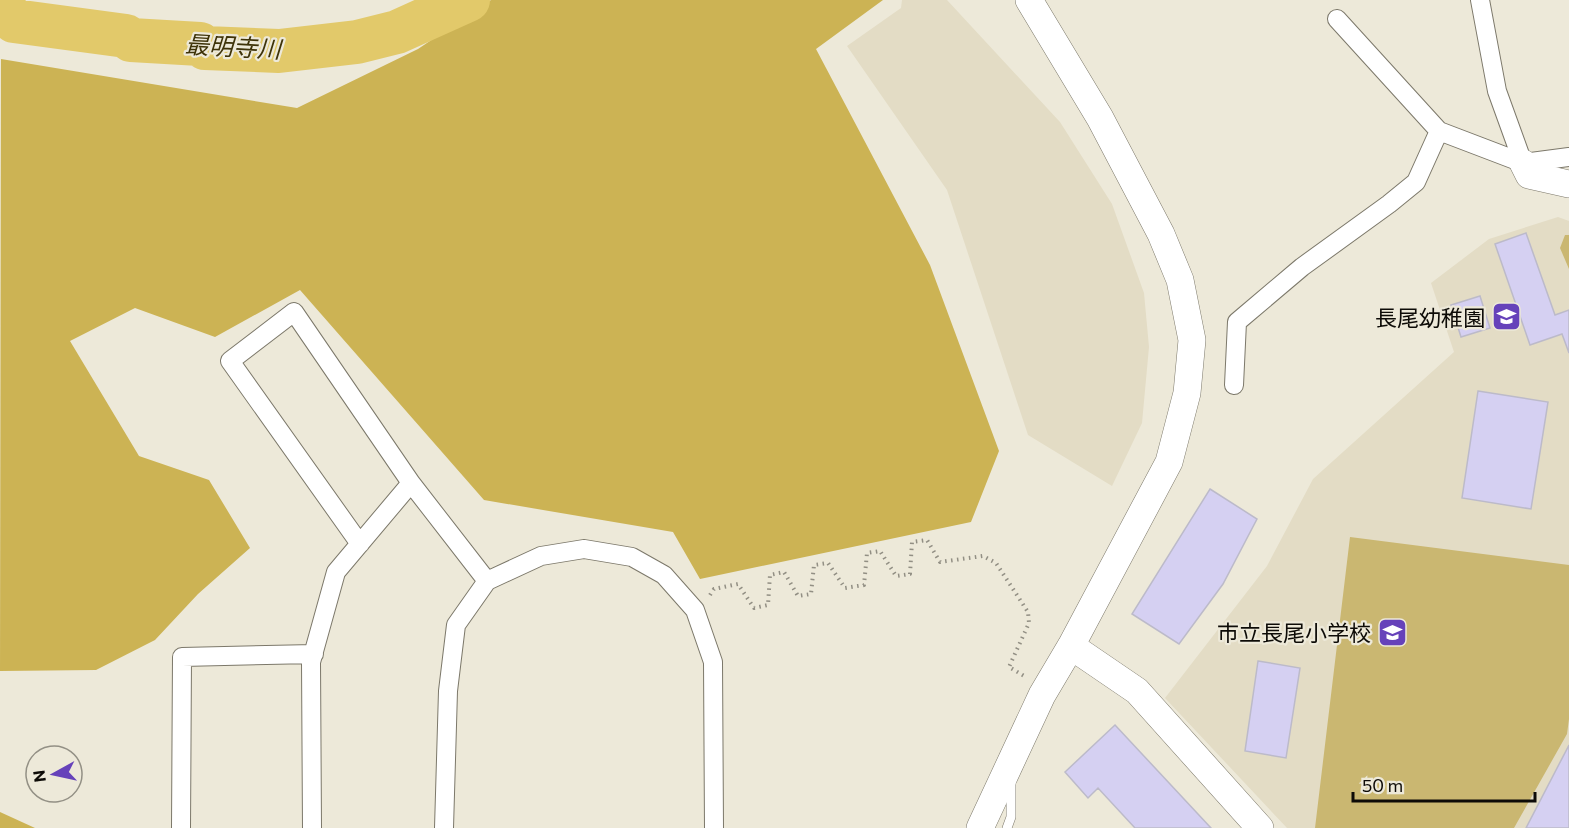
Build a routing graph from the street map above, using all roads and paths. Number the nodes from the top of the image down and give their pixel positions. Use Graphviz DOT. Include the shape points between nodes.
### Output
graph roads {
  1 [pos="1029,0"];
  2 [pos="1480,0"];
  3 [pos="1337,19"];
  4 [pos="1439,131"];
  5 [pos="1569,157"];
  6 [pos="1523,163"];
  7 [pos="1569,184"];
  8 [pos="1234,385"];
  9 [pos="411,483"];
  10 [pos="360,544"];
  11 [pos="487,581"];
  12 [pos="714,589"];
  13 [pos="1071,646"];
  14 [pos="314,654"];
  15 [pos="1031,680"];
  16 [pos="1011,760"];
  17 [pos="181,828"];
  18 [pos="312,828"];
  19 [pos="444,828"];
  20 [pos="714,828"];
  21 [pos="980,828"];
  22 [pos="1007,828"];
  23 [pos="1260,828"];
  1 -- 13 [label="street" via="1100,118 1161,234 1180,280 1192,340 1186,393 1169,462"];
  2 -- 6 [label="street" via="1497,91"];
  3 -- 4 [label="street"];
  4 -- 6 [label="street"];
  4 -- 8 [label="street" via="1416,182 1302,267 1237,322"];
  5 -- 6 [label="street"];
  6 -- 7 [label="street" via="1530,175"];
  9 -- 10 [label="street"];
  9 -- 10 [label="street" via="294,312 230,360"];
  9 -- 11 [label="street"];
  10 -- 14 [label="street" via="336,572"];
  11 -- 19 [label="street" via="456,625 448,691"];
  11 -- 20 [label="street" via="541,556 584,549 632,557 664,575 694,610 713,662"];
  12 -- 15 [label="path" via="738,584 754,608 768,605 770,575 784,572 798,596 811,594 814,565 828,563 845,588 864,585 867,553 880,551 896,576 910,574 912,542 927,540 940,562 983,556 996,563 1028,612 1029,623 1009,667"];
  13 -- 16 [label="street"];
  13 -- 23 [label="street" via="1137,691"];
  14 -- 17 [label="street" via="182,657"];
  14 -- 18 [label="street"];
  16 -- 21 [label="street"];
  16 -- 22 [label="lane" via="1011,817"];
}
